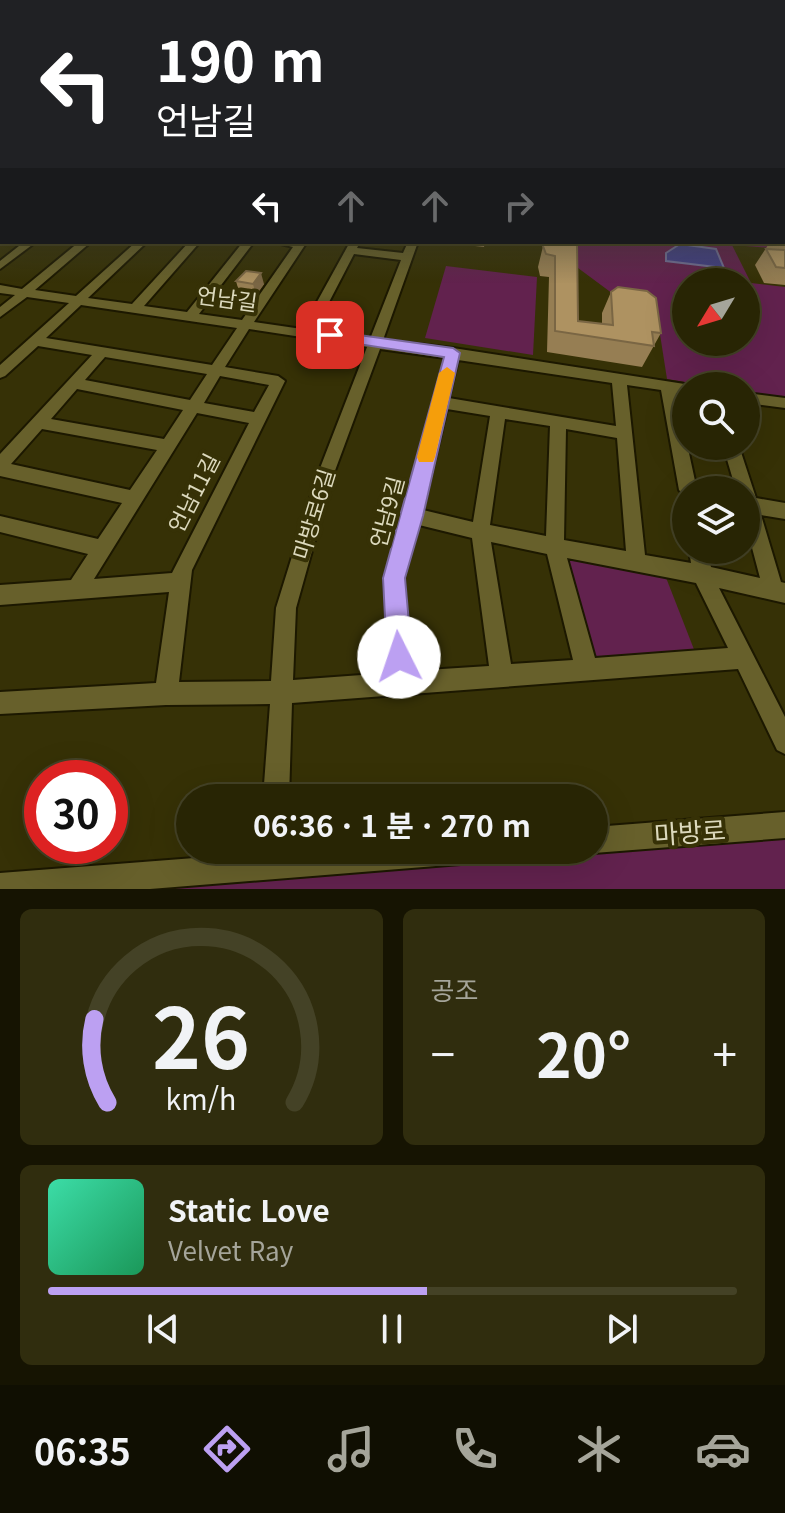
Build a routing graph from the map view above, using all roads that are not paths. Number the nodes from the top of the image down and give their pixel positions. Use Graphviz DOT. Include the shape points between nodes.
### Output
graph roads {
  1 [pos="28,244"];
  2 [pos="84,244"];
  3 [pos="140,244"];
  4 [pos="193,244"];
  5 [pos="247,244"];
  6 [pos="300,244"];
  7 [pos="412,244"];
  8 [pos="352,246"];
  9 [pos="407,257"];
  10 [pos="0,266"];
  11 [pos="0,289"];
  12 [pos="24,293"];
  13 [pos="77,300"];
  14 [pos="135,308"];
  15 [pos="0,313"];
  16 [pos="191,316"];
  17 [pos="246,324"];
  18 [pos="307,332"];
  19 [pos="36,341"];
  20 [pos="376,342"];
  21 [pos="103,351"];
  22 [pos="453,353"];
  23 [pos="217,371"];
  24 [pos="0,373"];
  25 [pos="619,379"];
  26 [pos="74,383"];
  27 [pos="667,386"];
  28 [pos="672,387"];
  29 [pos="760,400"];
  30 [pos="439,402"];
  31 [pos="785,403"];
  32 [pos="195,407"];
  33 [pos="498,412"];
  34 [pos="259,419"];
  35 [pos="558,422"];
  36 [pos="39,423"];
  37 [pos="624,433"];
  38 [pos="170,446"];
  39 [pos="0,467"];
  40 [pos="685,476"];
  41 [pos="134,498"];
  42 [pos="760,501"];
  43 [pos="785,511"];
  44 [pos="413,516"];
  45 [pos="0,524"];
  46 [pos="480,533"];
  47 [pos="760,535"];
  48 [pos="555,547"];
  49 [pos="103,549"];
  50 [pos="636,561"];
  51 [pos="700,564"];
  52 [pos="702,574"];
  53 [pos="180,582"];
  54 [pos="76,590"];
  55 [pos="779,592"];
  56 [pos="0,595"];
  57 [pos="744,658"];
  58 [pos="587,670"];
  59 [pos="502,676"];
  60 [pos="401,684"];
  61 [pos="282,692"];
  62 [pos="166,694"];
  63 [pos="0,703"];
  64 [pos="785,742"];
  65 [pos="277,784"];
  66 [pos="785,825"];
  67 [pos="608,839"];
  68 [pos="217,864"];
  69 [pos="0,887"];
  1 -- 10 [label="street"];
  2 -- 12 [label="street"];
  3 -- 13 [label="street"];
  4 -- 14 [label="street"];
  5 -- 16 [label="street"];
  6 -- 17 [label="street, 언남11길"];
  7 -- 9 [label="street, 마방로6길"];
  8 -- 9 [label="street"];
  8 -- 18 [label="street"];
  9 -- 20 [label="street, 마방로6길"];
  11 -- 12 [label="street, 언남길"];
  12 -- 13 [label="street, 언남길"];
  12 -- 15 [label="street"];
  13 -- 14 [label="street, 언남길"];
  13 -- 19 [label="street"];
  14 -- 16 [label="street, 언남길"];
  16 -- 17 [label="street, 언남길"];
  17 -- 18 [label="street, 언남길"];
  17 -- 23 [label="street, 언남11길"];
  18 -- 20 [label="street, 언남길"];
  19 -- 21 [label="street"];
  19 -- 24 [label="street"];
  20 -- 22 [label="street, 언남길"];
  20 -- 61 [label="street, 마방로6길" via="325,476 286,608"];
  21 -- 23 [label="street"];
  21 -- 26 [label="street"];
  22 -- 25 [label="street, 언남길"];
  22 -- 30 [label="street, 언남9길"];
  23 -- 32 [label="street, 언남11길"];
  23 -- 34 [label="street, 언남11길" via="278,381"];
  25 -- 27 [label="street, 언남길"];
  25 -- 37 [label="street"];
  26 -- 32 [label="street"];
  26 -- 36 [label="street"];
  27 -- 28 [label="street, 언남길"];
  27 -- 40 [label="street"];
  29 -- 31 [label="street"];
  30 -- 33 [label="street"];
  30 -- 44 [label="street, 언남9길"];
  32 -- 34 [label="street"];
  32 -- 38 [label="street, 언남11길"];
  33 -- 35 [label="street"];
  33 -- 46 [label="street"];
  34 -- 53 [label="street, 언남11길"];
  35 -- 37 [label="street"];
  35 -- 48 [label="street"];
  36 -- 38 [label="street, 언남11길"];
  36 -- 39 [label="street"];
  37 -- 50 [label="street"];
  38 -- 41 [label="street, 언남11길"];
  39 -- 41 [label="street"];
  41 -- 49 [label="street, 언남11길"];
  42 -- 43 [label="street"];
  44 -- 46 [label="street"];
  44 -- 60 [label="street, 언남9길" via="394,578"];
  45 -- 49 [label="street"];
  46 -- 48 [label="street"];
  46 -- 59 [label="street"];
  47 -- 55 [label="street"];
  48 -- 50 [label="street"];
  48 -- 58 [label="street"];
  49 -- 54 [label="street, 언남11길"];
  50 -- 52 [label="street"];
  51 -- 52 [label="street"];
  52 -- 55 [label="street"];
  52 -- 57 [label="street"];
  53 -- 54 [label="street"];
  53 -- 62 [label="street, 언남11길"];
  54 -- 56 [label="street"];
  57 -- 58 [label="street"];
  57 -- 64 [label="street"];
  58 -- 59 [label="street"];
  59 -- 60 [label="street"];
  60 -- 61 [label="street"];
  61 -- 62 [label="street"];
  61 -- 65 [label="street, 마방로6길"];
  62 -- 63 [label="street"];
  66 -- 67 [label="street, 마방로"];
  68 -- 69 [label="street"];
}
